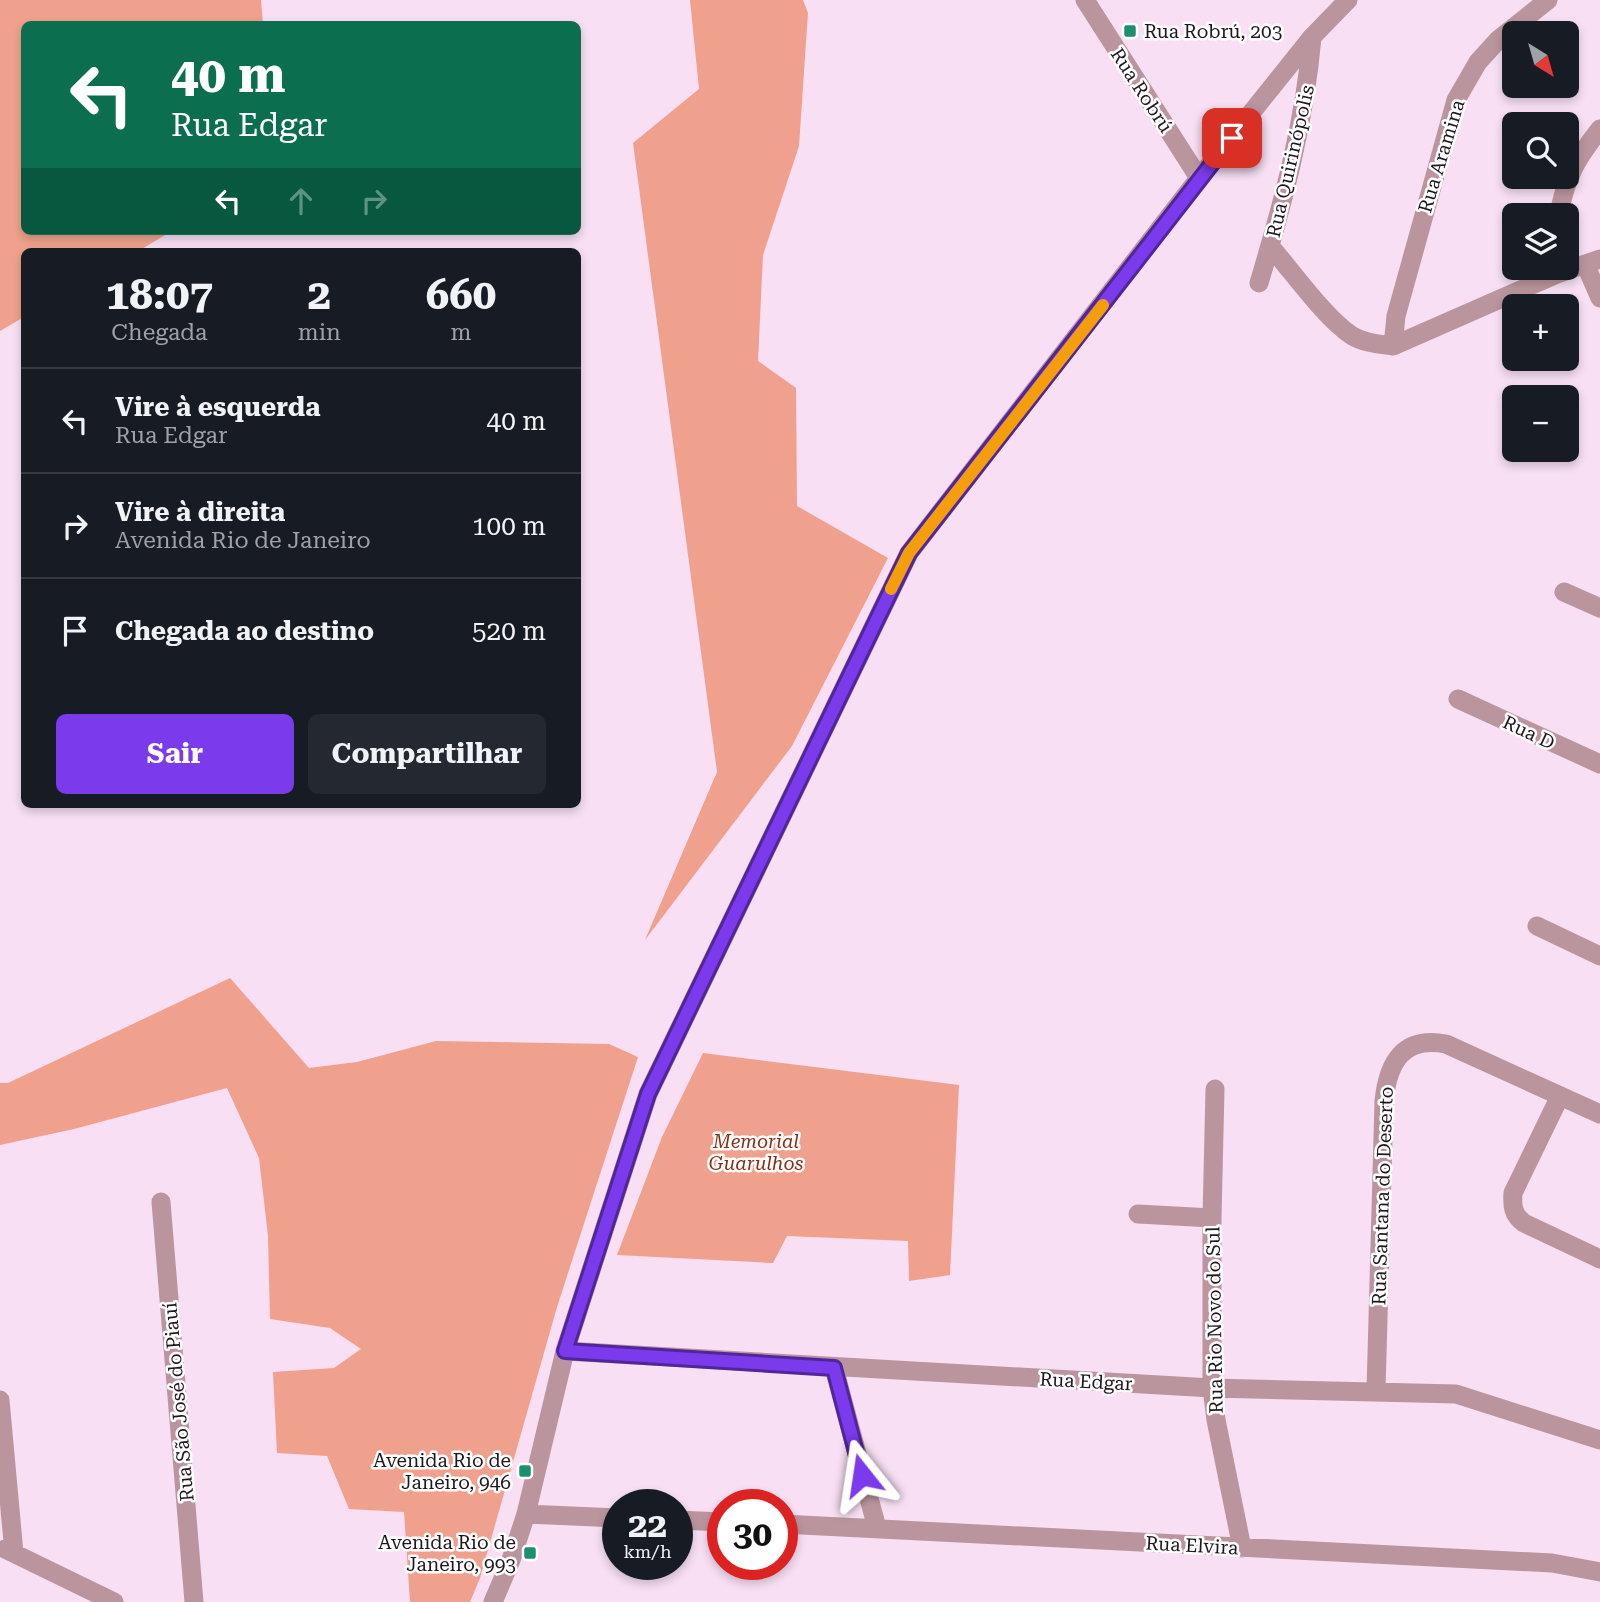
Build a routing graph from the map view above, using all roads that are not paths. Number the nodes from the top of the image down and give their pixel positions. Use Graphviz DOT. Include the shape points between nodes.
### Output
graph roads {
  1 [pos="1086,0"];
  2 [pos="1348,0"];
  3 [pos="1548,0"];
  4 [pos="1312,37"];
  5 [pos="1600,129"];
  6 [pos="1199,178"];
  7 [pos="1561,203"];
  8 [pos="1270,246"];
  9 [pos="1592,262"];
  10 [pos="1537,280"];
  11 [pos="1259,283"];
  12 [pos="1600,298"];
  13 [pos="1393,346"];
  14 [pos="1564,592"];
  15 [pos="1600,608"];
  16 [pos="1458,699"];
  17 [pos="1600,764"];
  18 [pos="1537,926"];
  19 [pos="1600,956"];
  20 [pos="1215,1088"];
  21 [pos="1560,1096"];
  22 [pos="1600,1114"];
  23 [pos="161,1202"];
  24 [pos="1139,1214"];
  25 [pos="1212,1218"];
  26 [pos="1600,1259"];
  27 [pos="565,1351"];
  28 [pos="834,1368"];
  29 [pos="1212,1388"];
  30 [pos="1376,1391"];
  31 [pos="0,1401"];
  32 [pos="1600,1440"];
  33 [pos="526,1514"];
  34 [pos="602,1517"];
  35 [pos="798,1525"];
  36 [pos="877,1528"];
  37 [pos="1242,1548"];
  38 [pos="7,1550"];
  39 [pos="1600,1572"];
  40 [pos="114,1602"];
  41 [pos="194,1602"];
  42 [pos="493,1602"];
  1 -- 6 [label="street, Rua Robrú"];
  2 -- 4 [label="street"];
  3 -- 13 [label="street, Rua Aramina" via="1498,40 1455,100 1396,316"];
  4 -- 6 [label="street"];
  4 -- 8 [label="street, Rua Quirinópolis" via="1296,147"];
  5 -- 7 [label="street" via="1577,158"];
  6 -- 27 [label="street" via="909,553 648,1094"];
  8 -- 11 [label="street, Rua Quirinópolis"];
  8 -- 13 [label="street" via="1336,323 1352,336"];
  9 -- 12 [label="street"];
  10 -- 13 [label="street"];
  14 -- 15 [label="street"];
  16 -- 17 [label="street, Rua D"];
  18 -- 19 [label="street"];
  20 -- 25 [label="street, Rua Rio Novo do Sul"];
  21 -- 22 [label="street, Rua Santana do Deserto"];
  21 -- 26 [label="street" via="1513,1193 1512,1206 1524,1223"];
  21 -- 30 [label="street, Rua Santana do Deserto" via="1447,1044 1420,1044 1392,1063 1384,1101"];
  23 -- 41 [label="street, Rua São José do Piauí"];
  24 -- 25 [label="street"];
  25 -- 29 [label="street, Rua Rio Novo do Sul"];
  27 -- 28 [label="street, Rua Edgar"];
  27 -- 33 [label="street"];
  28 -- 29 [label="street, Rua Edgar"];
  28 -- 36 [label="street"];
  29 -- 30 [label="street, Rua Edgar"];
  29 -- 37 [label="street, Rua Rio Novo do Sul"];
  30 -- 32 [label="street, Rua Edgar" via="1456,1394"];
  31 -- 38 [label="street"];
  33 -- 34 [label="street"];
  33 -- 42 [label="street"];
  35 -- 36 [label="street, Rua Elvira"];
  36 -- 37 [label="street, Rua Elvira"];
  37 -- 39 [label="street, Rua Elvira" via="1552,1563"];
  38 -- 40 [label="street"];
}
